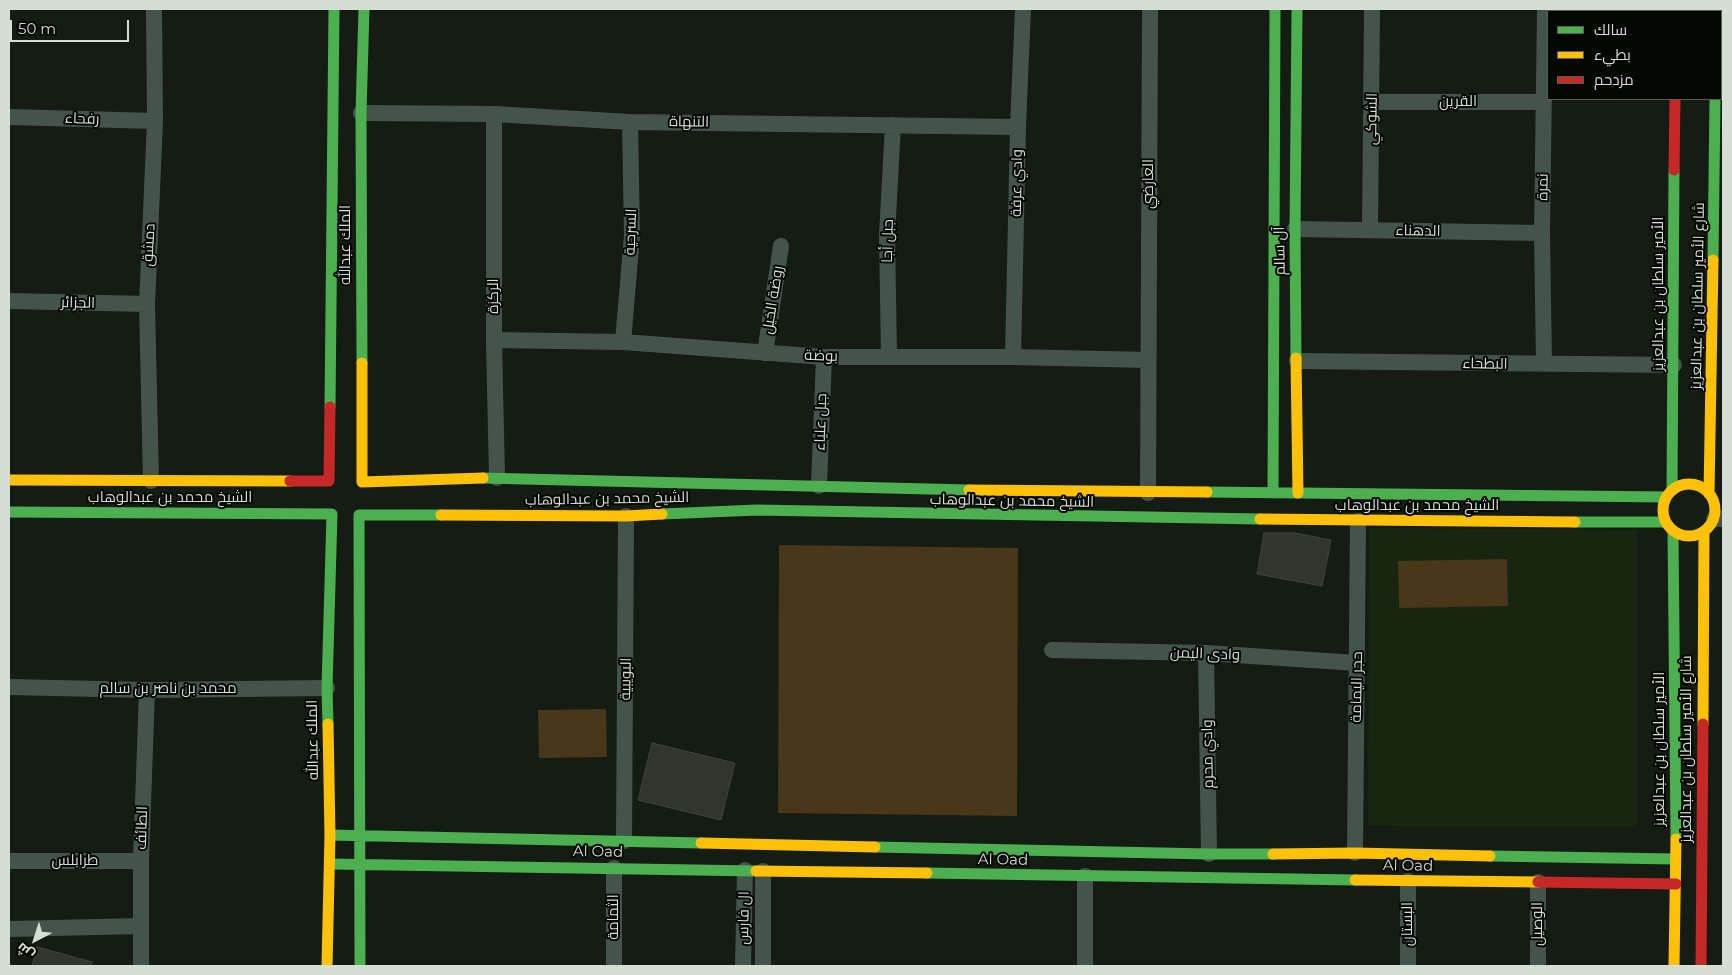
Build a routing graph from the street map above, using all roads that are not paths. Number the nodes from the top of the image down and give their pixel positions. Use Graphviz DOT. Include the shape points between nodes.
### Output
graph roads {
  1 [pos="154,9"];
  2 [pos="334,9"];
  3 [pos="364,9"];
  4 [pos="1023,9"];
  5 [pos="1150,9"];
  6 [pos="1275,9"];
  7 [pos="1297,9"];
  8 [pos="1372,9"];
  9 [pos="1545,9"];
  10 [pos="1675,100"];
  11 [pos="1715,100"];
  12 [pos="1372,102"];
  13 [pos="1544,102"];
  14 [pos="361,113"];
  15 [pos="494,114"];
  16 [pos="9,117"];
  17 [pos="156,121"];
  18 [pos="630,122"];
  19 [pos="893,126"];
  20 [pos="1018,127"];
  21 [pos="1719,130"];
  22 [pos="1294,229"];
  23 [pos="1370,230"];
  24 [pos="1542,233"];
  25 [pos="781,246"];
  26 [pos="9,301"];
  27 [pos="147,304"];
  28 [pos="494,340"];
  29 [pos="623,342"];
  30 [pos="765,353"];
  31 [pos="889,356"];
  32 [pos="824,357"];
  33 [pos="1013,357"];
  34 [pos="1148,360"];
  35 [pos="1296,361"];
  36 [pos="1544,364"];
  37 [pos="1674,365"];
  38 [pos="497,478"];
  39 [pos="9,480"];
  40 [pos="151,481"];
  41 [pos="329,481"];
  42 [pos="362,482"];
  43 [pos="819,486"];
  44 [pos="1024,491"];
  45 [pos="1148,493"];
  46 [pos="1273,493"];
  47 [pos="1298,493"];
  48 [pos="1669,493"];
  49 [pos="1716,494"];
  50 [pos="9,512"];
  51 [pos="332,514"];
  52 [pos="359,515"];
  53 [pos="626,516"];
  54 [pos="1024,516"];
  55 [pos="1718,519"];
  56 [pos="1358,521"];
  57 [pos="1665,522"];
  58 [pos="1674,532"];
  59 [pos="1704,532"];
  60 [pos="1052,650"];
  61 [pos="1206,653"];
  62 [pos="1357,663"];
  63 [pos="9,687"];
  64 [pos="327,688"];
  65 [pos="147,690"];
  66 [pos="330,835"];
  67 [pos="360,836"];
  68 [pos="624,841"];
  69 [pos="1210,854"];
  70 [pos="1354,854"];
  71 [pos="1675,859"];
  72 [pos="9,861"];
  73 [pos="141,861"];
  74 [pos="330,864"];
  75 [pos="361,864"];
  76 [pos="614,868"];
  77 [pos="745,870"];
  78 [pos="763,871"];
  79 [pos="1085,876"];
  80 [pos="1408,881"];
  81 [pos="1538,882"];
  82 [pos="1676,884"];
  83 [pos="141,926"];
  84 [pos="9,929"];
  85 [pos="140,966"];
  86 [pos="327,966"];
  87 [pos="360,966"];
  88 [pos="614,966"];
  89 [pos="743,966"];
  90 [pos="763,966"];
  91 [pos="1085,966"];
  92 [pos="1408,966"];
  93 [pos="1538,966"];
  94 [pos="1674,966"];
  95 [pos="1701,966"];
  1 -- 17 [label="street, دمشق"];
  2 -- 41 [label="street, الملك عبدالله"];
  3 -- 14 [label="street, الملك عبدالله"];
  4 -- 20 [label="street, وادي عرفة"];
  5 -- 34 [label="street, العارضي"];
  6 -- 46 [label="street, آل سالم"];
  7 -- 22 [label="street, آل سالم"];
  8 -- 12 [label="street, الشوكي"];
  9 -- 13 [label="street, نمرة"];
  10 -- 37 [label="street, الأمير سلطان بن عبدالعزيز"];
  11 -- 21 [label="street, شارع الأمير سلطان بن عبدالعزيز"];
  12 -- 13 [label="street, القرين"];
  12 -- 23 [label="street, الشوكي"];
  13 -- 24 [label="street, نمرة"];
  14 -- 15 [label="street, التنهاة"];
  14 -- 42 [label="street, الملك عبدالله"];
  15 -- 18 [label="street, التنهاة"];
  15 -- 28 [label="street, الركزة"];
  16 -- 17 [label="street, رفحاء"];
  17 -- 27 [label="street, دمشق"];
  18 -- 19 [label="street, التنهاة"];
  18 -- 29 [label="street, السرحية" via="632,235"];
  19 -- 20 [label="street, التنهاة"];
  19 -- 31 [label="street, جبل أجا" via="887,235"];
  20 -- 33 [label="street, وادي عرفة"];
  21 -- 49 [label="street, شارع الأمير سلطان بن عبدالعزيز"];
  22 -- 23 [label="street, الدهناء"];
  22 -- 35 [label="street, آل سالم"];
  23 -- 24 [label="street, الدهناء"];
  24 -- 36 [label="street, نمرة"];
  25 -- 30 [label="street, روضة الخيل"];
  26 -- 27 [label="street, الجزائر"];
  27 -- 40 [label="street, دمشق"];
  28 -- 29 [label="street, بوضة"];
  28 -- 38 [label="street, الركزة"];
  29 -- 30 [label="street, بوضة"];
  30 -- 32 [label="street, بوضة"];
  31 -- 32 [label="street, بوضة"];
  31 -- 33 [label="street, بوضة"];
  32 -- 43 [label="street, جبل علياء"];
  33 -- 34 [label="street, بوضة"];
  34 -- 45 [label="street, العارضي"];
  35 -- 36 [label="street, البطحاء"];
  35 -- 47 [label="street, آل سالم"];
  36 -- 37 [label="street, البطحاء"];
  37 -- 48 [label="street, الأمير سلطان بن عبدالعزيز"];
  38 -- 42 [label="street, الشيخ محمد بن عبدالوهاب"];
  38 -- 43 [label="street, الشيخ محمد بن عبدالوهاب"];
  39 -- 40 [label="street, الشيخ محمد بن عبدالوهاب"];
  40 -- 41 [label="street, الشيخ محمد بن عبدالوهاب"];
  41 -- 42 [label="street" via="346,474"];
  41 -- 51 [label="street" via="324,498 326,508"];
  42 -- 52 [label="street" via="368,499"];
  43 -- 44 [label="street, الشيخ محمد بن عبدالوهاب"];
  44 -- 45 [label="street, الشيخ محمد بن عبدالوهاب"];
  44 -- 54 [label="street"];
  45 -- 46 [label="street, الشيخ محمد بن عبدالوهاب"];
  46 -- 47 [label="street, الشيخ محمد بن عبدالوهاب"];
  47 -- 48 [label="street, الشيخ محمد بن عبدالوهاب"];
  48 -- 49 [label="street" via="1679,486 1695,485"];
  48 -- 57 [label="street" via="1663,505"];
  49 -- 55 [label="street" via="1714,502"];
  50 -- 51 [label="street, الشيخ محمد بن عبدالوهاب"];
  51 -- 52 [label="street" via="345,519"];
  51 -- 64 [label="street, الملك عبدالله"];
  52 -- 53 [label="street, الشيخ محمد بن عبدالوهاب"];
  52 -- 67 [label="street"];
  53 -- 54 [label="street, الشيخ محمد بن عبدالوهاب" via="757,510"];
  53 -- 68 [label="street, البويبية"];
  54 -- 56 [label="street, الشيخ محمد بن عبدالوهاب"];
  55 -- 59 [label="street"];
  56 -- 57 [label="street, الشيخ محمد بن عبدالوهاب"];
  56 -- 62 [label="street, حجر اليمامة"];
  57 -- 58 [label="street"];
  58 -- 59 [label="street" via="1688,537"];
  58 -- 71 [label="street, الأمير سلطان بن عبدالعزيز"];
  59 -- 95 [label="street, شارع الأمير سلطان بن عبدالعزيز"];
  60 -- 61 [label="street, وادى اليمن"];
  61 -- 62 [label="street, وادى اليمن"];
  61 -- 69 [label="street, وادي محرم"];
  62 -- 70 [label="street, حجر اليمامة"];
  63 -- 65 [label="street, محمد بن ناصر بن سالم"];
  64 -- 65 [label="street, محمد بن ناصر بن سالم"];
  64 -- 66 [label="street, الملك عبدالله"];
  65 -- 73 [label="street, الطائف"];
  66 -- 67 [label="street, Al Oad"];
  66 -- 74 [label="street, الملك عبدالله"];
  67 -- 68 [label="street, Al Oad"];
  67 -- 75 [label="street"];
  68 -- 69 [label="street, Al Oad"];
  69 -- 70 [label="street, Al Oad"];
  70 -- 71 [label="street, Al Oad"];
  71 -- 82 [label="street, الأمير سلطان بن عبدالعزيز"];
  72 -- 73 [label="street, طرابلس"];
  73 -- 83 [label="street, الطائف"];
  74 -- 75 [label="street, Al Oad"];
  74 -- 86 [label="street, الملك عبدالله"];
  75 -- 76 [label="street, Al Oad"];
  75 -- 87 [label="street"];
  76 -- 77 [label="street, Al Oad"];
  76 -- 88 [label="street, الثمامة"];
  77 -- 78 [label="street, Al Oad"];
  77 -- 89 [label="street, ال فارس"];
  78 -- 79 [label="street, Al Oad"];
  78 -- 90 [label="street, ال فارس"];
  79 -- 80 [label="street, Al Oad"];
  79 -- 91 [label="street"];
  80 -- 81 [label="street, Al Oad"];
  80 -- 92 [label="street, البستان"];
  81 -- 82 [label="street, Al Oad"];
  81 -- 93 [label="street, الوصيل"];
  82 -- 94 [label="street, الأمير سلطان بن عبدالعزيز"];
  83 -- 84 [label="street"];
  83 -- 85 [label="street, الطائف"];
}
